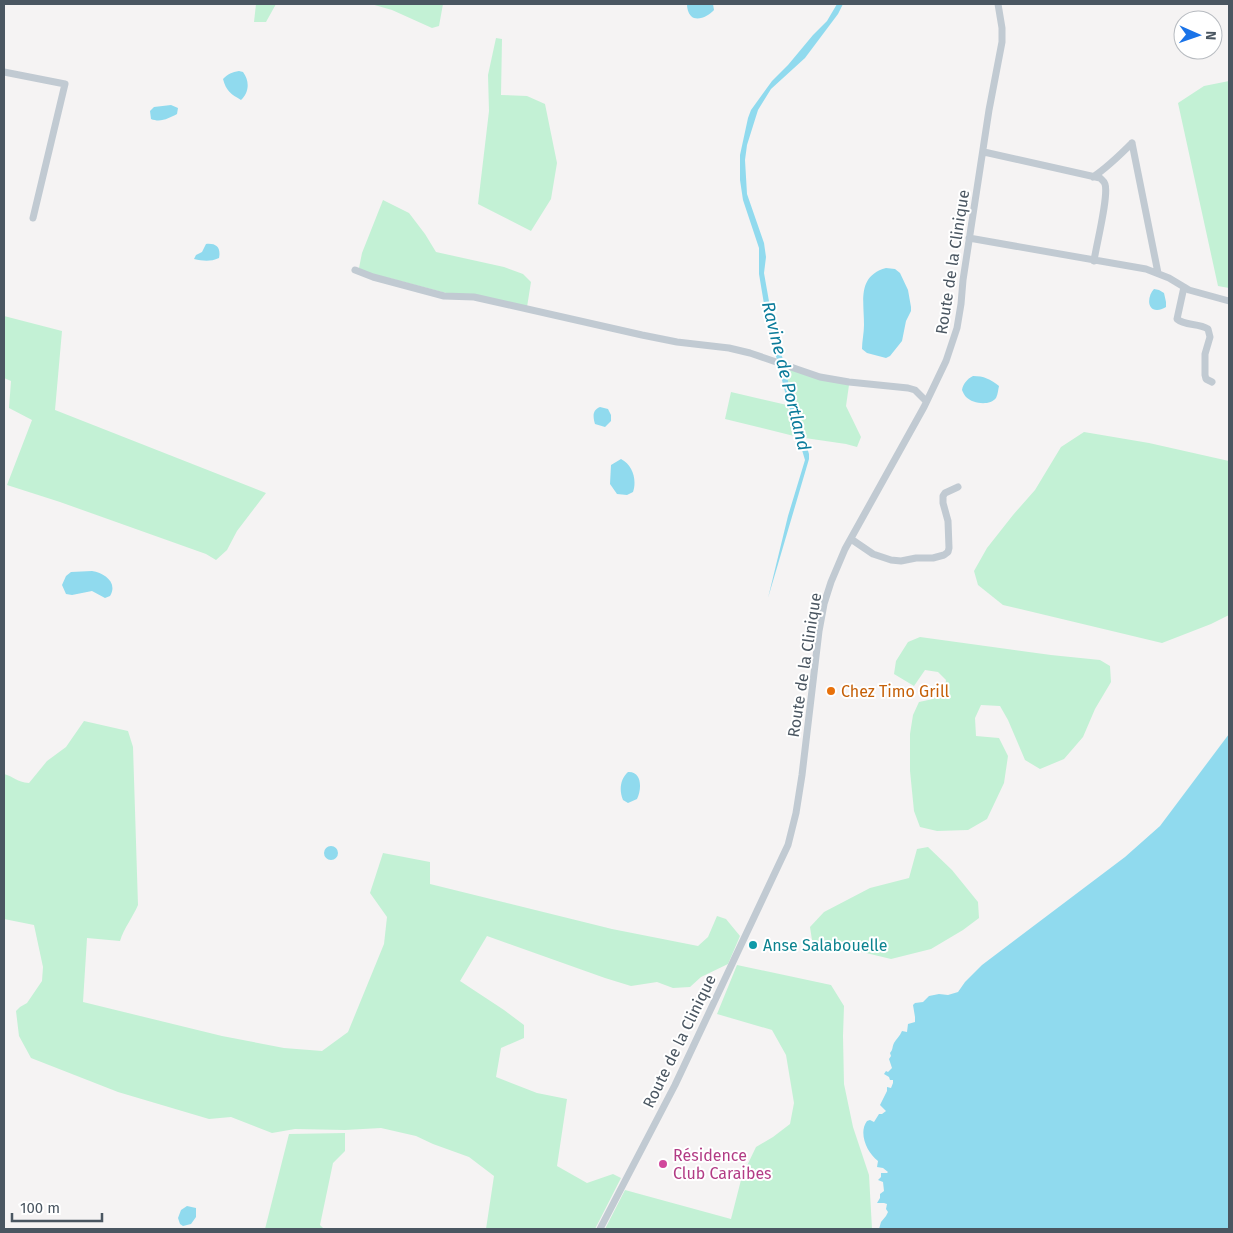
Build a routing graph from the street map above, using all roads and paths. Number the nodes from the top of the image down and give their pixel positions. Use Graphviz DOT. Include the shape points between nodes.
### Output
graph roads {
  1 [pos="998,4"];
  2 [pos="4,72"];
  3 [pos="984,152"];
  4 [pos="1093,177"];
  5 [pos="33,218"];
  6 [pos="969,238"];
  7 [pos="1094,260"];
  8 [pos="355,270"];
  9 [pos="1158,273"];
  10 [pos="1184,287"];
  11 [pos="1229,301"];
  12 [pos="1212,382"];
  13 [pos="926,401"];
  14 [pos="958,487"];
  15 [pos="851,540"];
  16 [pos="600,1229"];
  1 -- 3 [label="street, Route de la Clinique" via="1002,34"];
  2 -- 5 [label="street" via="65,84"];
  3 -- 4 [label="street"];
  3 -- 6 [label="street, Route de la Clinique"];
  4 -- 7 [label="street" via="1100,178 1106,190"];
  4 -- 9 [label="street" via="1132,143"];
  6 -- 7 [label="street"];
  6 -- 13 [label="street, Route de la Clinique" via="957,328 946,361"];
  7 -- 9 [label="street"];
  8 -- 13 [label="street" via="444,296 474,297 650,337 728,348 814,375 908,388"];
  9 -- 10 [label="street"];
  10 -- 11 [label="street"];
  10 -- 12 [label="street" via="1177,319 1208,329 1210,337 1205,354 1205,375"];
  13 -- 15 [label="street, Route de la Clinique"];
  14 -- 15 [label="street" via="943,496 949,548 944,555 891,560 873,554"];
  15 -- 16 [label="street, Route de la Clinique" via="831,582 822,613 802,775 788,845 675,1085"];
}
